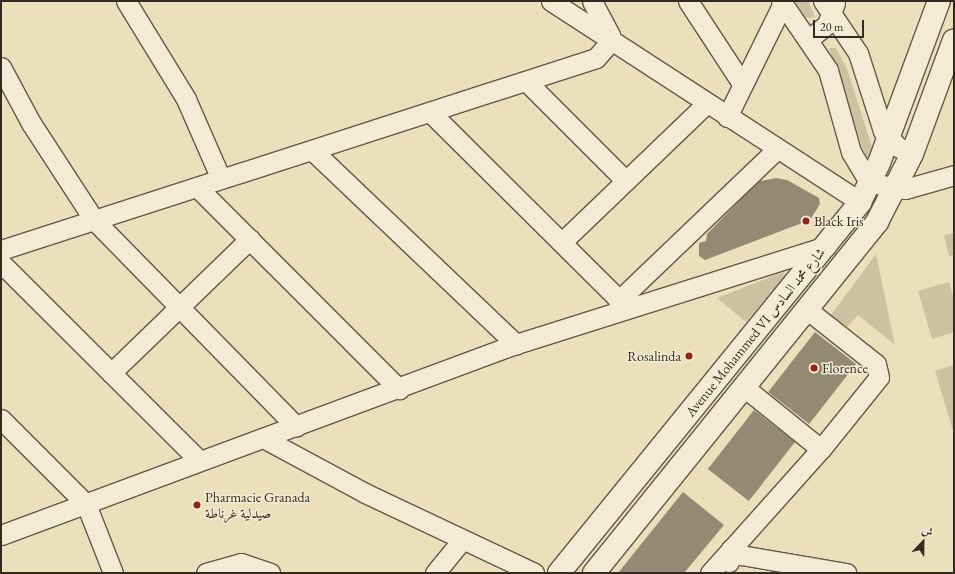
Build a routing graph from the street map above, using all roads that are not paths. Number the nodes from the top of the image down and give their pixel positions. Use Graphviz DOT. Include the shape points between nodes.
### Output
graph roads {
  1 [pos="126,1"];
  2 [pos="551,1"];
  3 [pos="592,1"];
  4 [pos="688,1"];
  5 [pos="940,1"];
  6 [pos="782,2"];
  7 [pos="830,5"];
  8 [pos="808,40"];
  9 [pos="954,40"];
  10 [pos="610,42"];
  11 [pos="1,67"];
  12 [pos="526,81"];
  13 [pos="743,85"];
  14 [pos="706,104"];
  15 [pos="430,112"];
  16 [pos="727,117"];
  17 [pos="889,139"];
  18 [pos="777,149"];
  19 [pos="312,150"];
  20 [pos="912,154"];
  21 [pos="954,175"];
  22 [pos="221,179"];
  23 [pos="872,180"];
  24 [pos="626,181"];
  25 [pos="197,187"];
  26 [pos="895,189"];
  27 [pos="860,202"];
  28 [pos="94,220"];
  29 [pos="250,239"];
  30 [pos="562,242"];
  31 [pos="826,246"];
  32 [pos="1,250"];
  33 [pos="1,263"];
  34 [pos="618,306"];
  35 [pos="180,307"];
  36 [pos="809,311"];
  37 [pos="516,344"];
  38 [pos="111,373"];
  39 [pos="745,388"];
  40 [pos="399,389"];
  41 [pos="1,419"];
  42 [pos="296,426"];
  43 [pos="263,438"];
  44 [pos="821,449"];
  45 [pos="199,460"];
  46 [pos="86,504"];
  47 [pos="1,535"];
  48 [pos="462,540"];
  49 [pos="731,549"];
  50 [pos="113,573"];
  51 [pos="206,573"];
  52 [pos="270,573"];
  53 [pos="435,573"];
  54 [pos="534,573"];
  55 [pos="559,573"];
  56 [pos="594,573"];
  57 [pos="710,573"];
  58 [pos="727,573"];
  59 [pos="846,573"];
  1 -- 22 [label="street" via="186,100"];
  2 -- 10 [label="street"];
  3 -- 10 [label="street" via="610,35"];
  4 -- 13 [label="street"];
  5 -- 17 [label="main road, Avenue Mohammed VI شارع محمد السادس"];
  6 -- 8 [label="street"];
  6 -- 13 [label="street"];
  7 -- 8 [label="street" via="821,31"];
  7 -- 17 [label="street" via="858,53 879,121"];
  8 -- 23 [label="street" via="830,74 854,160"];
  9 -- 20 [label="main road, Avenue Mohammed VI شارع محمد السادس"];
  10 -- 12 [label="street" via="596,58"];
  10 -- 14 [label="street"];
  11 -- 28 [label="street" via="31,123"];
  12 -- 15 [label="street"];
  12 -- 24 [label="street"];
  13 -- 16 [label="street"];
  14 -- 16 [label="street"];
  14 -- 24 [label="street"];
  15 -- 19 [label="street"];
  15 -- 30 [label="street"];
  16 -- 18 [label="street"];
  17 -- 20 [label="street"];
  17 -- 23 [label="main road, Avenue Mohammed VI شارع محمد السادس"];
  18 -- 27 [label="street"];
  18 -- 34 [label="street"];
  19 -- 22 [label="street"];
  19 -- 37 [label="street"];
  20 -- 26 [label="main road, Avenue Mohammed VI شارع محمد السادس"];
  21 -- 26 [label="street" via="914,188"];
  22 -- 25 [label="street"];
  23 -- 26 [label="street"];
  23 -- 27 [label="main road, Avenue Mohammed VI شارع محمد السادس"];
  24 -- 30 [label="street"];
  25 -- 28 [label="street"];
  25 -- 29 [label="street"];
  26 -- 36 [label="main road, Avenue Mohammed VI شارع محمد السادس" via="877,222"];
  27 -- 31 [label="main road, Avenue Mohammed VI شارع محمد السادس"];
  28 -- 32 [label="street"];
  28 -- 35 [label="street"];
  29 -- 35 [label="street"];
  29 -- 40 [label="street"];
  30 -- 34 [label="street"];
  31 -- 34 [label="street"];
  31 -- 55 [label="main road, Avenue Mohammed VI شارع محمد السادس"];
  33 -- 38 [label="street"];
  34 -- 37 [label="street"];
  35 -- 38 [label="street"];
  35 -- 42 [label="street"];
  36 -- 39 [label="main road, Avenue Mohammed VI شارع محمد السادس"];
  36 -- 44 [label="street" via="880,370 877,380"];
  37 -- 40 [label="street"];
  38 -- 45 [label="street"];
  39 -- 44 [label="street"];
  39 -- 56 [label="main road, Avenue Mohammed VI شارع محمد السادس"];
  40 -- 42 [label="street"];
  41 -- 46 [label="street"];
  42 -- 43 [label="street"];
  43 -- 45 [label="street"];
  43 -- 48 [label="street"];
  44 -- 49 [label="street"];
  45 -- 46 [label="street"];
  46 -- 47 [label="street"];
  46 -- 50 [label="street"];
  48 -- 53 [label="street"];
  48 -- 54 [label="street"];
  49 -- 57 [label="street"];
  49 -- 58 [label="street"];
  49 -- 59 [label="street" via="741,555"];
  51 -- 52 [label="street" via="241,563"];
}
